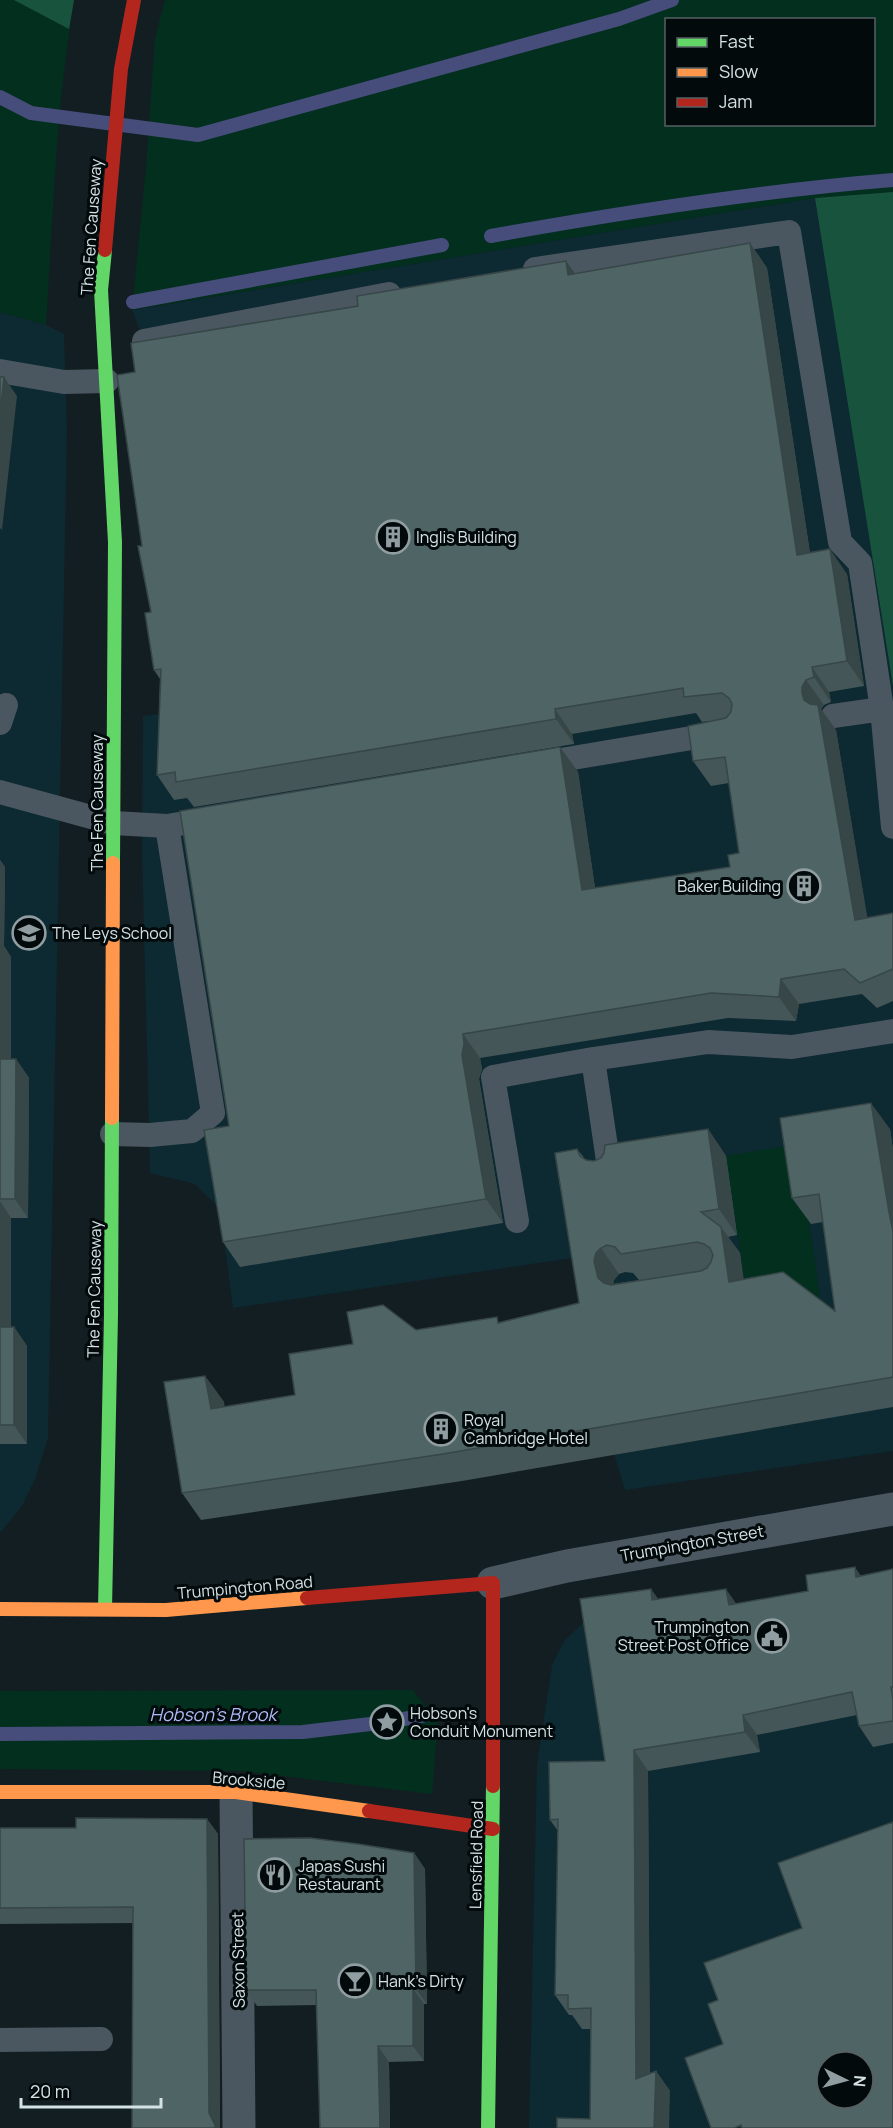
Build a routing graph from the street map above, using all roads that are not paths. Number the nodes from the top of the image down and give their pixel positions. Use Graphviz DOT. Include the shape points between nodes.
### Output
graph roads {
  1 [pos="134,0"];
  2 [pos="508,273"];
  3 [pos="414,289"];
  4 [pos="144,341"];
  5 [pos="0,371"];
  6 [pos="106,381"];
  7 [pos="882,709"];
  8 [pos="833,716"];
  9 [pos="735,731"];
  10 [pos="511,768"];
  11 [pos="0,792"];
  12 [pos="232,815"];
  13 [pos="113,823"];
  14 [pos="167,826"];
  15 [pos="893,827"];
  16 [pos="893,1031"];
  17 [pos="593,1059"];
  18 [pos="112,1134"];
  19 [pos="610,1174"];
  20 [pos="517,1221"];
  21 [pos="893,1509"];
  22 [pos="493,1583"];
  23 [pos="0,1609"];
  24 [pos="105,1609"];
  25 [pos="0,1792"];
  26 [pos="236,1792"];
  27 [pos="493,1829"];
  28 [pos="101,2039"];
  29 [pos="0,2040"];
  30 [pos="239,2128"];
  31 [pos="488,2128"];
  1 -- 6 [label="main road, The Fen Causeway" via="122,69 100,290"];
  2 -- 7 [label="lane" via="789,232 840,542 860,563"];
  3 -- 4 [label="lane"];
  5 -- 6 [label="lane" via="64,382"];
  6 -- 13 [label="main road, The Fen Causeway" via="115,542"];
  7 -- 8 [label="lane"];
  7 -- 15 [label="lane"];
  9 -- 10 [label="lane"];
  11 -- 13 [label="lane"];
  12 -- 14 [label="lane"];
  13 -- 14 [label="lane"];
  13 -- 18 [label="main road, The Fen Causeway"];
  14 -- 18 [label="lane" via="213,1113 192,1131"];
  16 -- 17 [label="lane" via="792,1047 708,1042"];
  17 -- 19 [label="lane"];
  17 -- 20 [label="lane" via="493,1077"];
  18 -- 24 [label="main road, The Fen Causeway"];
  21 -- 22 [label="street, Trumpington Street" via="578,1564"];
  22 -- 24 [label="main road, Trumpington Road" via="166,1610"];
  22 -- 27 [label="main road, Lensfield Road"];
  23 -- 24 [label="main road, Trumpington Road"];
  25 -- 26 [label="main road, Brookside"];
  26 -- 27 [label="main road, Brookside"];
  26 -- 30 [label="street, Saxon Street"];
  27 -- 31 [label="main road, Lensfield Road"];
  28 -- 29 [label="lane"];
}
